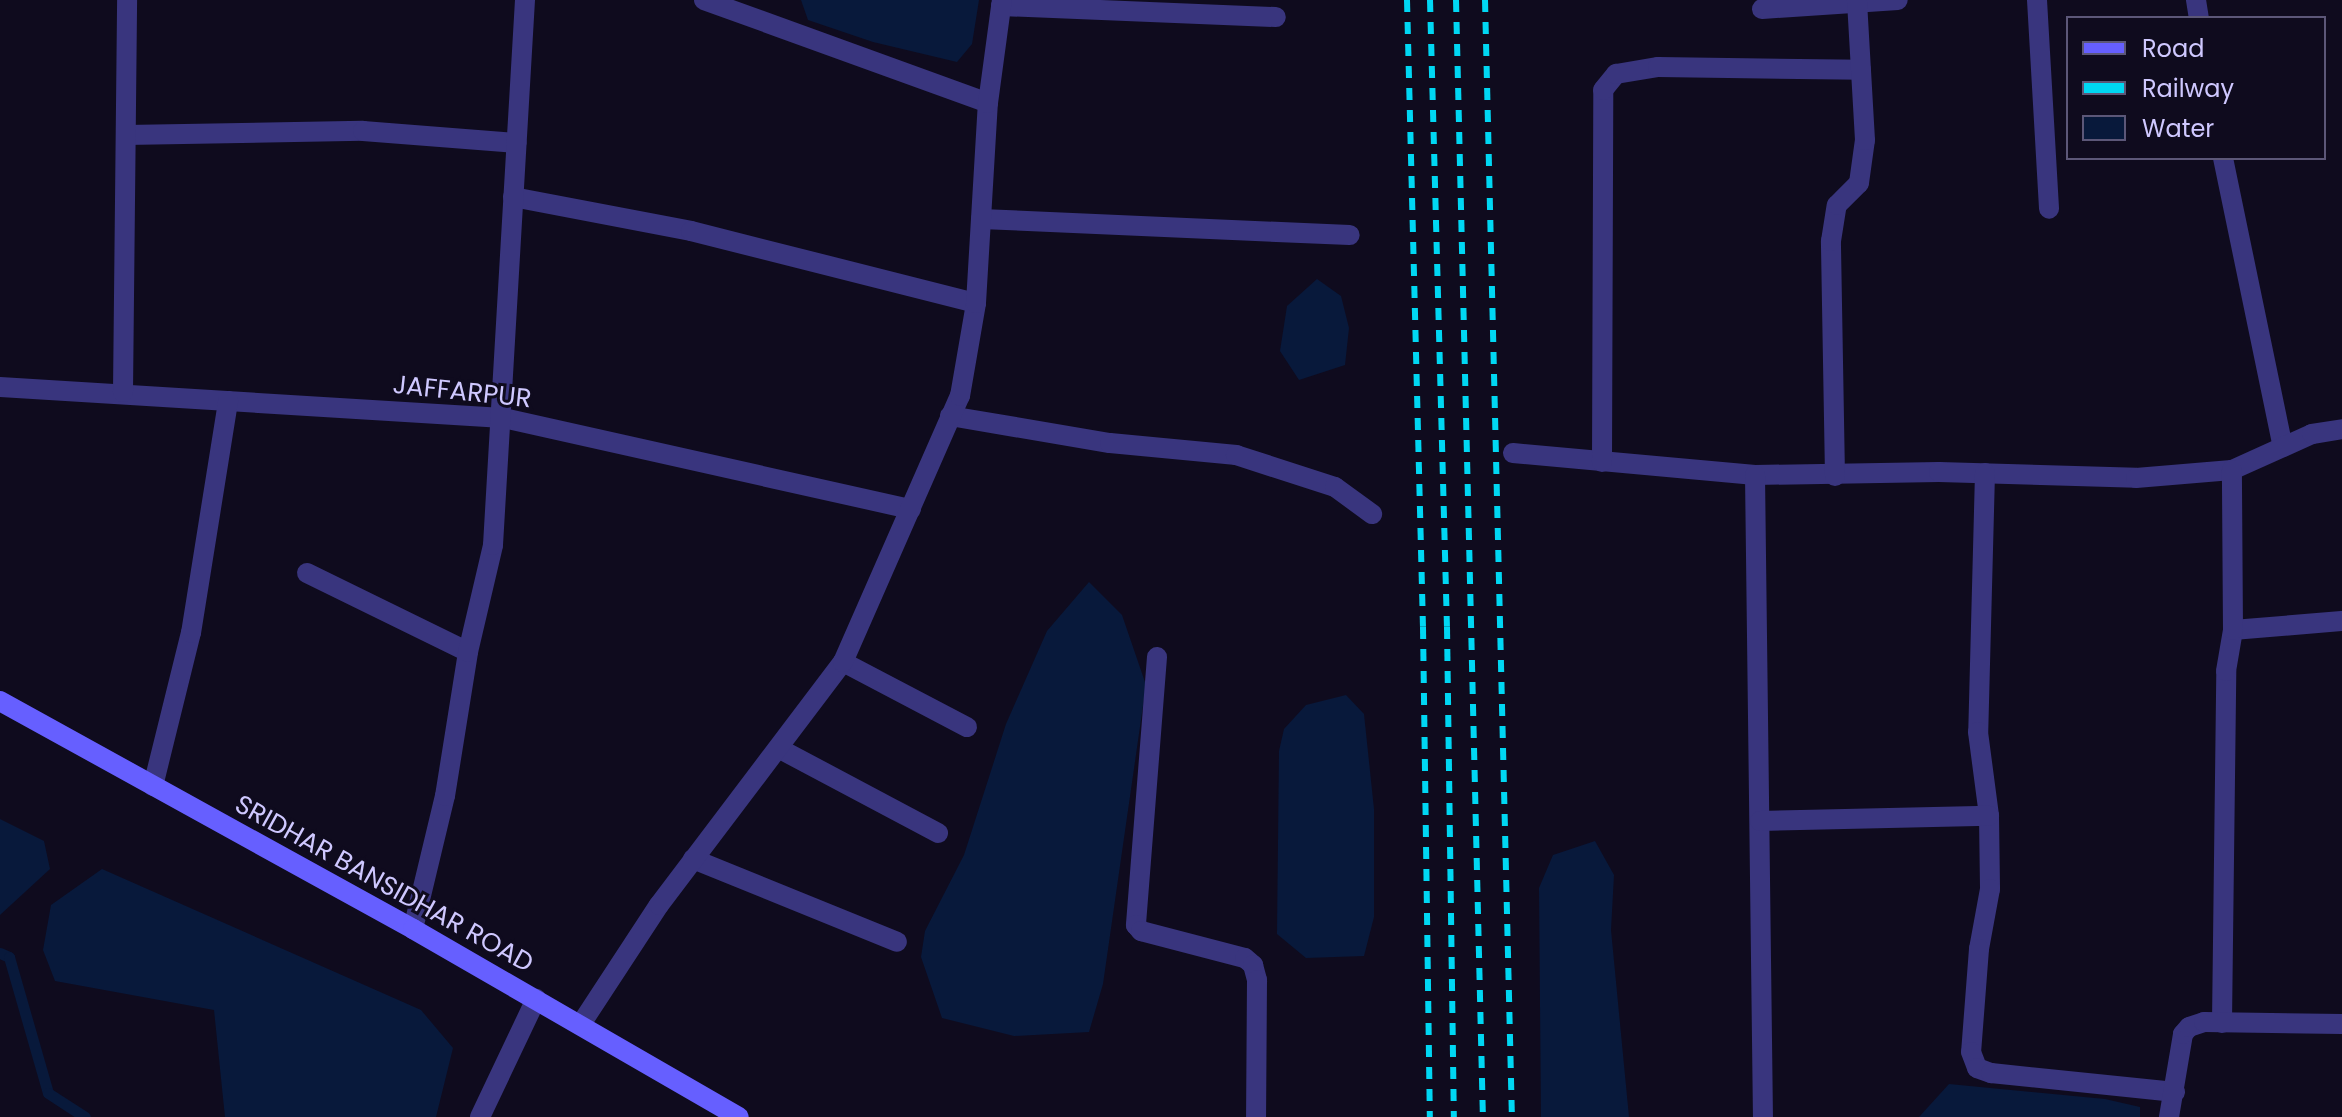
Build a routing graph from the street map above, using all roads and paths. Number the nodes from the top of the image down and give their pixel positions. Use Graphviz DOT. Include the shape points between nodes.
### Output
graph roads {
  1 [pos="127,0"];
  2 [pos="525,0"];
  3 [pos="704,0"];
  4 [pos="1898,0"];
  5 [pos="2037,0"];
  6 [pos="1857,1"];
  7 [pos="1001,3"];
  8 [pos="1762,9"];
  9 [pos="1276,17"];
  10 [pos="1861,70"];
  11 [pos="988,103"];
  12 [pos="126,135"];
  13 [pos="517,143"];
  14 [pos="2223,160"];
  15 [pos="513,197"];
  16 [pos="2049,209"];
  17 [pos="981,219"];
  18 [pos="1350,235"];
  19 [pos="976,303"];
  20 [pos="0,387"];
  21 [pos="123,392"];
  22 [pos="228,401"];
  23 [pos="950,416"];
  24 [pos="503,418"];
  25 [pos="2342,429"];
  26 [pos="2283,447"];
  27 [pos="1513,453"];
  28 [pos="1602,462"];
  29 [pos="2232,470"];
  30 [pos="1985,473"];
  31 [pos="1755,475"];
  32 [pos="1835,476"];
  33 [pos="911,509"];
  34 [pos="1372,514"];
  35 [pos="307,573"];
  36 [pos="2342,621"];
  37 [pos="2233,630"];
  38 [pos="468,652"];
  39 [pos="1157,657"];
  40 [pos="843,662"];
  41 [pos="0,701"];
  42 [pos="967,727"];
  43 [pos="780,749"];
  44 [pos="153,786"];
  45 [pos="1989,816"];
  46 [pos="1760,821"];
  47 [pos="938,833"];
  48 [pos="693,859"];
  49 [pos="413,929"];
  50 [pos="897,942"];
  51 [pos="536,999"];
  52 [pos="2222,1023"];
  53 [pos="581,1024"];
  54 [pos="2342,1024"];
  55 [pos="2175,1092"];
  56 [pos="480,1117"];
  57 [pos="739,1117"];
  58 [pos="1256,1117"];
  59 [pos="1763,1117"];
  60 [pos="2169,1117"];
  1 -- 12 [label="street"];
  2 -- 13 [label="street"];
  3 -- 11 [label="street"];
  4 -- 6 [label="street"];
  5 -- 16 [label="street"];
  6 -- 8 [label="street"];
  6 -- 10 [label="street"];
  7 -- 9 [label="street"];
  7 -- 11 [label="street"];
  10 -- 28 [label="street" via="1658,67 1616,74 1603,90"];
  10 -- 32 [label="street" via="1865,140 1859,183 1837,205 1831,241"];
  11 -- 17 [label="street"];
  12 -- 13 [label="street" via="363,131"];
  12 -- 21 [label="street"];
  13 -- 15 [label="street"];
  14 -- 26 [label="street"];
  15 -- 19 [label="street" via="691,231"];
  15 -- 24 [label="street"];
  17 -- 18 [label="street"];
  17 -- 19 [label="street"];
  19 -- 23 [label="street" via="960,396"];
  20 -- 21 [label="street, JAFFARPUR"];
  21 -- 22 [label="street, JAFFARPUR"];
  22 -- 24 [label="street, JAFFARPUR"];
  22 -- 44 [label="street" via="191,633"];
  23 -- 33 [label="street"];
  23 -- 34 [label="street" via="1110,443 1236,455 1335,487"];
  24 -- 33 [label="street, JAFFARPUR"];
  24 -- 38 [label="street" via="493,545"];
  25 -- 26 [label="street"];
  26 -- 29 [label="street"];
  27 -- 28 [label="street"];
  28 -- 31 [label="street"];
  29 -- 30 [label="street" via="2136,478"];
  29 -- 37 [label="street"];
  30 -- 32 [label="street"];
  30 -- 45 [label="street" via="1978,732"];
  31 -- 32 [label="street"];
  31 -- 46 [label="street"];
  33 -- 40 [label="street"];
  35 -- 38 [label="street"];
  36 -- 37 [label="street"];
  37 -- 52 [label="street" via="2226,671"];
  38 -- 49 [label="street" via="445,796"];
  39 -- 58 [label="street" via="1136,925 1141,931 1245,958 1253,965"];
  40 -- 42 [label="street"];
  40 -- 43 [label="street"];
  41 -- 44 [label="street, SRIDHAR BANSIDHAR ROAD"];
  43 -- 47 [label="street"];
  43 -- 48 [label="street"];
  44 -- 49 [label="street, SRIDHAR BANSIDHAR ROAD"];
  45 -- 46 [label="street"];
  45 -- 55 [label="street" via="1990,889 1971,1052 1977,1068"];
  46 -- 59 [label="street"];
  48 -- 50 [label="street"];
  48 -- 53 [label="street"];
  49 -- 51 [label="street, SRIDHAR BANSIDHAR ROAD"];
  51 -- 53 [label="street, SRIDHAR BANSIDHAR ROAD"];
  51 -- 56 [label="street"];
  52 -- 54 [label="street"];
  52 -- 55 [label="street" via="2204,1022 2183,1034"];
  53 -- 57 [label="street, SRIDHAR BANSIDHAR ROAD"];
  55 -- 60 [label="street"];
}
